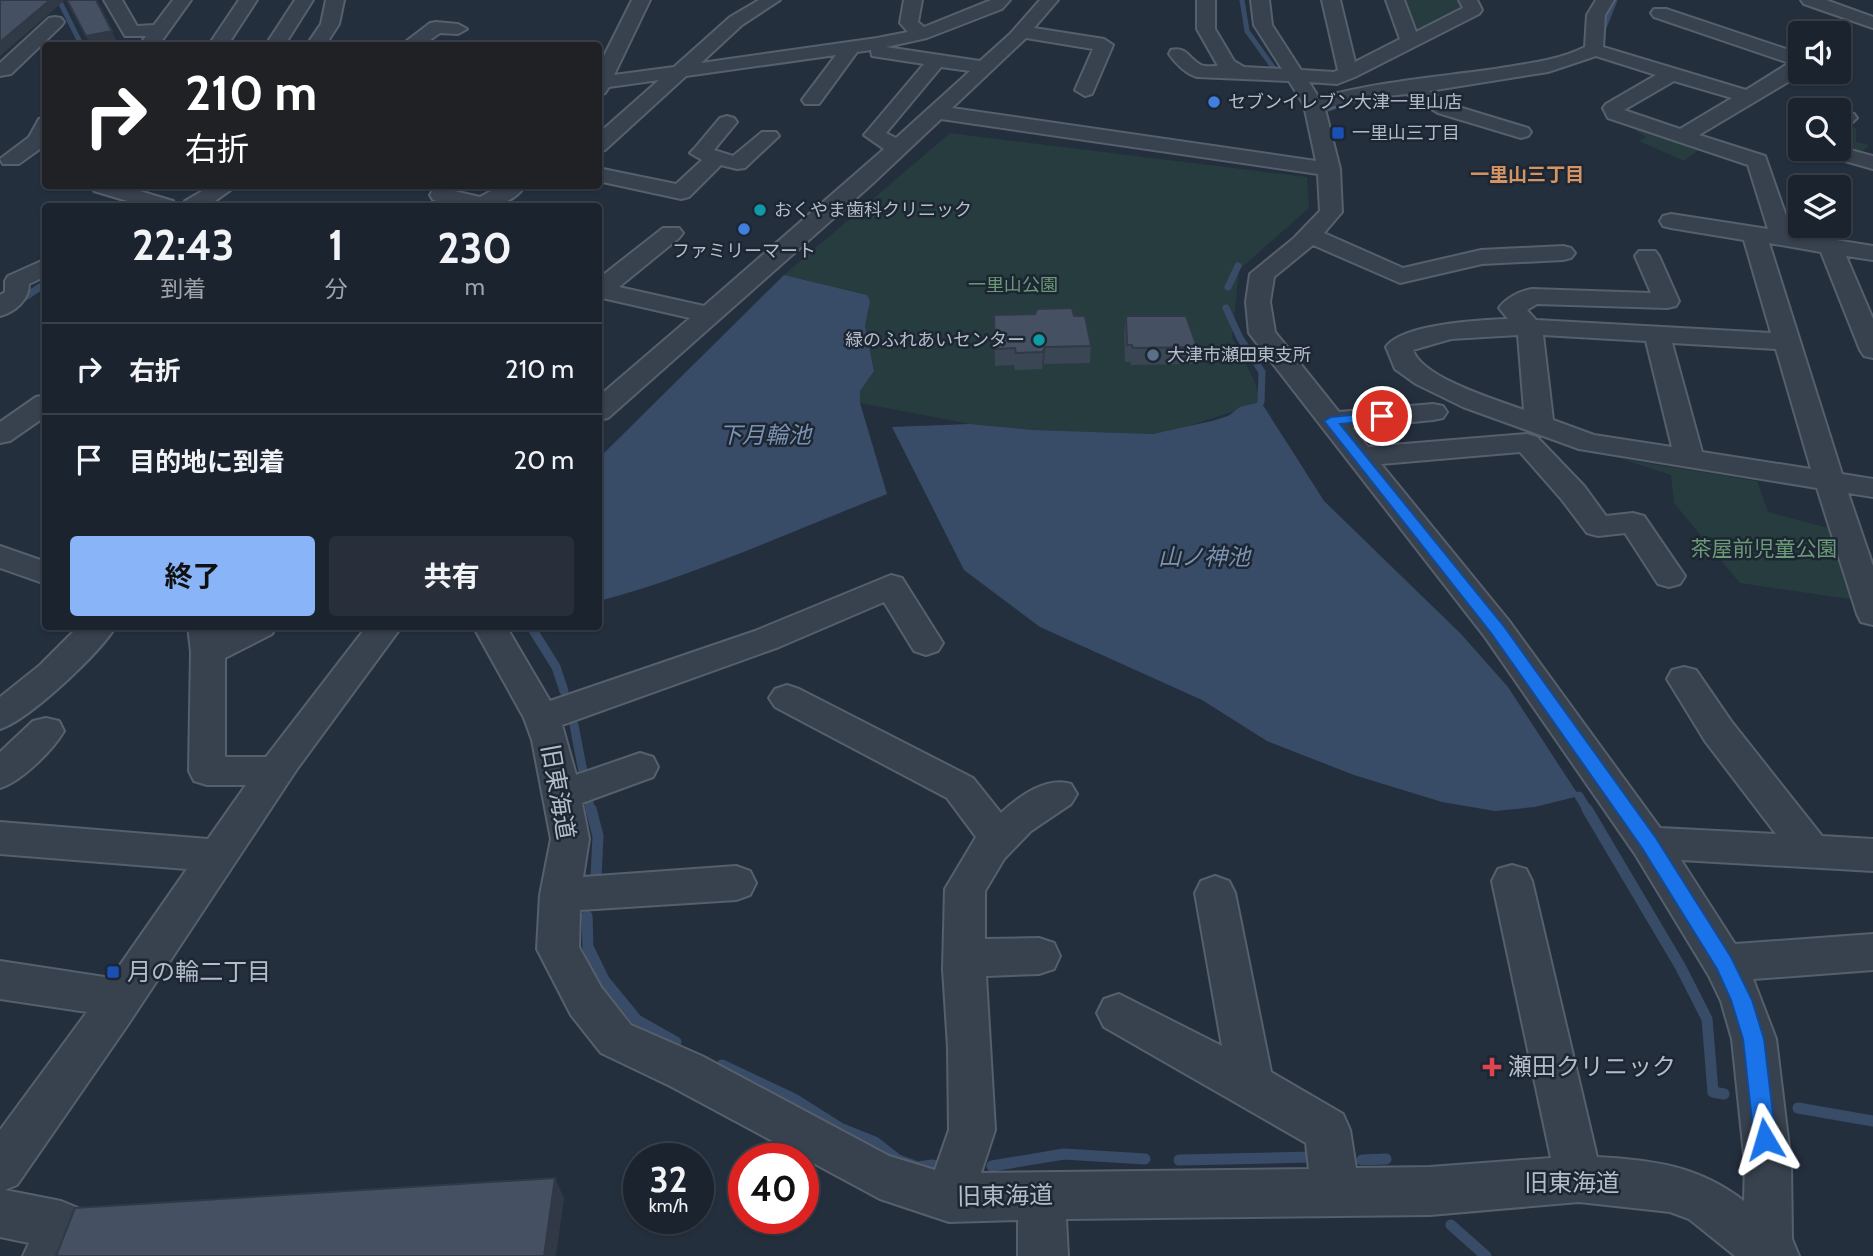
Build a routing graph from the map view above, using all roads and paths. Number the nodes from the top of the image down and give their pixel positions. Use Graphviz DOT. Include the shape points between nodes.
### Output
graph roads {
  1 [pos="113,0"];
  2 [pos="182,0"];
  3 [pos="248,0"];
  4 [pos="304,0"];
  5 [pos="335,0"];
  6 [pos="640,0"];
  7 [pos="771,0"];
  8 [pos="913,0"];
  9 [pos="1206,0"];
  10 [pos="1260,0"];
  11 [pos="1331,0"];
  12 [pos="1395,0"];
  13 [pos="1468,0"];
  14 [pos="1605,0"];
  15 [pos="1810,0"];
  16 [pos="1828,0"];
  17 [pos="999,2"];
  18 [pos="1045,5"];
  19 [pos="1873,20"];
  20 [pos="945,24"];
  21 [pos="979,28"];
  22 [pos="458,29"];
  23 [pos="1022,32"];
  24 [pos="921,34"];
  25 [pos="153,38"];
  26 [pos="1410,41"];
  27 [pos="63,42"];
  28 [pos="220,42"];
  29 [pos="277,42"];
  30 [pos="318,42"];
  31 [pos="415,42"];
  32 [pos="843,42"];
  33 [pos="1594,50"];
  34 [pos="1178,54"];
  35 [pos="1617,57"];
  36 [pos="937,60"];
  37 [pos="759,61"];
  38 [pos="984,66"];
  39 [pos="1759,67"];
  40 [pos="0,70"];
  41 [pos="682,71"];
  42 [pos="1240,73"];
  43 [pos="1348,73"];
  44 [pos="1672,74"];
  45 [pos="1784,76"];
  46 [pos="602,79"];
  47 [pos="734,80"];
  48 [pos="602,84"];
  49 [pos="1411,88"];
  50 [pos="1085,90"];
  51 [pos="1306,91"];
  52 [pos="1748,97"];
  53 [pos="812,100"];
  54 [pos="936,112"];
  55 [pos="602,120"];
  56 [pos="624,121"];
  57 [pos="727,122"];
  58 [pos="1521,132"];
  59 [pos="769,136"];
  60 [pos="1682,136"];
  61 [pos="42,137"];
  62 [pos="602,142"];
  63 [pos="898,148"];
  64 [pos="1851,157"];
  65 [pos="716,158"];
  66 [pos="6,159"];
  67 [pos="1873,163"];
  68 [pos="34,166"];
  69 [pos="1329,169"];
  70 [pos="602,175"];
  71 [pos="111,189"];
  72 [pos="220,189"];
  73 [pos="510,189"];
  74 [pos="441,195"];
  75 [pos="156,203"];
  76 [pos="198,203"];
  77 [pos="472,203"];
  78 [pos="488,203"];
  79 [pos="1671,221"];
  80 [pos="671,233"];
  81 [pos="1754,233"];
  82 [pos="1309,235"];
  83 [pos="1782,237"];
  84 [pos="1831,247"];
  85 [pos="1563,253"];
  86 [pos="1873,253"];
  87 [pos="1647,256"];
  88 [pos="42,268"];
  89 [pos="602,288"];
  90 [pos="602,290"];
  91 [pos="0,308"];
  92 [pos="708,314"];
  93 [pos="1530,328"];
  94 [pos="1657,334"];
  95 [pos="1789,342"];
  96 [pos="1873,350"];
  97 [pos="602,408"];
  98 [pos="42,409"];
  99 [pos="1433,412"];
  100 [pos="1331,421"];
  101 [pos="1539,425"];
  102 [pos="0,435"];
  103 [pos="1358,457"];
  104 [pos="1689,459"];
  105 [pos="1829,481"];
  106 [pos="1873,488"];
  107 [pos="0,556"];
  108 [pos="42,572"];
  109 [pos="1669,576"];
  110 [pos="1873,614"];
  111 [pos="96,630"];
  112 [pos="243,630"];
  113 [pos="383,630"];
  114 [pos="491,630"];
  115 [pos="206,639"];
  116 [pos="926,643"];
  117 [pos="1684,679"];
  118 [pos="787,698"];
  119 [pos="0,716"];
  120 [pos="542,718"];
  121 [pos="46,731"];
  122 [pos="640,767"];
  123 [pos="276,771"];
  124 [pos="0,774"];
  125 [pos="1058,794"];
  126 [pos="561,795"];
  127 [pos="0,838"];
  128 [pos="999,839"];
  129 [pos="1649,843"];
  130 [pos="1811,851"];
  131 [pos="1873,855"];
  132 [pos="218,856"];
  133 [pos="1512,881"];
  134 [pos="736,883"];
  135 [pos="1215,893"];
  136 [pos="559,894"];
  137 [pos="1873,952"];
  138 [pos="1039,956"];
  139 [pos="964,958"];
  140 [pos="1724,963"];
  141 [pos="0,980"];
  142 [pos="121,998"];
  143 [pos="1119,1013"];
  144 [pos="1251,1085"];
  145 [pos="0,1169"];
  146 [pos="1579,1179"];
  147 [pos="1336,1192"];
  148 [pos="1041,1195"];
  149 [pos="949,1198"];
  150 [pos="0,1213"];
  151 [pos="1769,1254"];
  152 [pos="48,1256"];
  153 [pos="1043,1256"];
  1 -- 25 [label="street" via="131,32"];
  2 -- 25 [label="street"];
  3 -- 28 [label="street"];
  4 -- 29 [label="street"];
  5 -- 30 [label="street" via="330,24"];
  6 -- 46 [label="street"];
  7 -- 41 [label="street" via="736,20"];
  8 -- 24 [label="street" via="909,23"];
  9 -- 42 [label="street" via="1206,29 1227,65"];
  10 -- 51 [label="street" via="1263,25"];
  11 -- 43 [label="street"];
  12 -- 26 [label="street"];
  13 -- 26 [label="street" via="1473,10"];
  14 -- 33 [label="street" via="1596,15"];
  15 -- 19 [label="street"];
  16 -- 19 [label="street"];
  17 -- 18 [label="street"];
  17 -- 20 [label="street"];
  18 -- 23 [label="street"];
  20 -- 21 [label="street"];
  20 -- 24 [label="street"];
  22 -- 31 [label="street" via="436,27"];
  23 -- 38 [label="street"];
  23 -- 50 [label="street" via="1104,45"];
  24 -- 32 [label="street"];
  26 -- 43 [label="street"];
  27 -- 40 [label="street" via="52,17"];
  32 -- 36 [label="street"];
  32 -- 37 [label="street"];
  32 -- 37 [label="street" via="781,38"];
  32 -- 53 [label="street"];
  33 -- 35 [label="street"];
  33 -- 49 [label="street" via="1548,66"];
  34 -- 42 [label="street" via="1197,71"];
  35 -- 44 [label="street"];
  35 -- 45 [label="street" via="1651,38 1663,8 1800,60 1796,69"];
  36 -- 38 [label="street"];
  36 -- 63 [label="street" via="874,135"];
  37 -- 41 [label="street"];
  37 -- 47 [label="street"];
  38 -- 54 [label="street"];
  39 -- 45 [label="street"];
  41 -- 48 [label="street"];
  41 -- 56 [label="street"];
  42 -- 51 [label="street"];
  43 -- 51 [label="street"];
  44 -- 52 [label="street"];
  44 -- 60 [label="street" via="1613,108 1615,114"];
  45 -- 52 [label="street"];
  49 -- 51 [label="street"];
  49 -- 58 [label="street" via="1445,108"];
  51 -- 69 [label="street"];
  52 -- 60 [label="street"];
  54 -- 63 [label="street"];
  54 -- 69 [label="street"];
  55 -- 56 [label="street"];
  56 -- 62 [label="street"];
  57 -- 65 [label="street" via="701,153"];
  59 -- 65 [label="street" via="737,163"];
  60 -- 83 [label="street" via="1757,161"];
  61 -- 66 [label="street" via="36,145"];
  63 -- 92 [label="street"];
  64 -- 67 [label="street"];
  65 -- 70 [label="street" via="681,192"];
  66 -- 68 [label="street"];
  69 -- 82 [label="street" via="1331,212"];
  71 -- 75 [label="street"];
  72 -- 76 [label="street"];
  73 -- 78 [label="street"];
  74 -- 77 [label="street"];
  79 -- 81 [label="street"];
  80 -- 89 [label="street"];
  81 -- 83 [label="street"];
  81 -- 95 [label="street"];
  82 -- 85 [label="street" via="1400,276 1481,257"];
  82 -- 100 [label="street" via="1262,274 1258,302 1262,332"];
  83 -- 84 [label="street"];
  84 -- 86 [label="street"];
  84 -- 96 [label="street"];
  87 -- 93 [label="street" via="1667,301 1532,296 1512,308"];
  88 -- 91 [label="street" via="18,281 17,294"];
  90 -- 92 [label="street"];
  92 -- 97 [label="street"];
  93 -- 94 [label="street"];
  93 -- 101 [label="street"];
  93 -- 101 [label="street" via="1463,329 1399,347 1404,363 1425,378"];
  94 -- 95 [label="street"];
  94 -- 104 [label="street"];
  95 -- 105 [label="street"];
  98 -- 102 [label="street"];
  99 -- 100 [label="street"];
  100 -- 103 [label="street"];
  101 -- 104 [label="street" via="1589,443"];
  103 -- 109 [label="street" via="1527,443 1598,526 1633,523"];
  103 -- 129 [label="street" via="1497,629"];
  104 -- 105 [label="street"];
  105 -- 106 [label="street"];
  105 -- 110 [label="street"];
  107 -- 108 [label="street"];
  111 -- 119 [label="street"];
  112 -- 115 [label="street"];
  113 -- 123 [label="street"];
  114 -- 120 [label="street, 旧東海道"];
  115 -- 123 [label="street" via="207,771"];
  116 -- 120 [label="street" via="891,586 766,639"];
  117 -- 130 [label="street" via="1718,731"];
  118 -- 128 [label="street" via="960,788"];
  120 -- 126 [label="street, 旧東海道"];
  121 -- 124 [label="street"];
  122 -- 126 [label="street"];
  123 -- 132 [label="street"];
  125 -- 128 [label="street" via="1018,820"];
  126 -- 136 [label="street, 旧東海道" via="570,839"];
  127 -- 132 [label="street"];
  128 -- 139 [label="street" via="965,889"];
  129 -- 130 [label="street"];
  129 -- 140 [label="street"];
  130 -- 131 [label="street"];
  132 -- 142 [label="street"];
  133 -- 146 [label="street"];
  134 -- 136 [label="street"];
  135 -- 144 [label="street"];
  136 -- 149 [label="street, 旧東海道" via="558,949 586,1001 616,1038 880,1177"];
  137 -- 140 [label="street"];
  138 -- 139 [label="street"];
  139 -- 149 [label="street" via="972,1130"];
  140 -- 151 [label="street" via="1754,1039 1768,1164"];
  141 -- 142 [label="street"];
  142 -- 145 [label="street"];
  143 -- 144 [label="street"];
  144 -- 147 [label="street" via="1327,1130"];
  146 -- 147 [label="street, 旧東海道" via="1430,1191"];
  146 -- 151 [label="street, 旧東海道" via="1670,1188 1705,1201"];
  147 -- 148 [label="street, 旧東海道"];
  148 -- 149 [label="street, 旧東海道"];
  148 -- 153 [label="street"];
  150 -- 152 [label="street" via="61,1225"];
}
